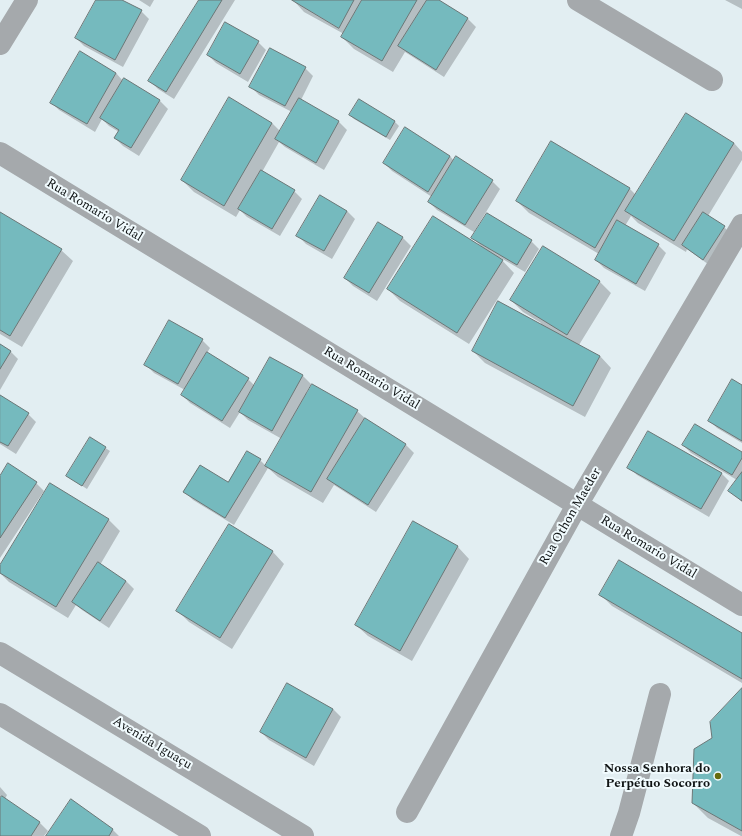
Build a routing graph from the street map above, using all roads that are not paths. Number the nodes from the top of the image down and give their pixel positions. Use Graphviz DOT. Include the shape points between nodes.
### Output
graph roads {
  1 [pos="27,0"];
  2 [pos="578,0"];
  3 [pos="0,44"];
  4 [pos="712,80"];
  5 [pos="0,153"];
  6 [pos="742,225"];
  7 [pos="577,505"];
  8 [pos="742,605"];
  9 [pos="0,653"];
  10 [pos="660,694"];
  11 [pos="0,714"];
  12 [pos="407,812"];
  13 [pos="200,836"];
  14 [pos="303,836"];
  15 [pos="621,836"];
  1 -- 3 [label="street"];
  2 -- 4 [label="street"];
  5 -- 7 [label="street, Rua Romario Vidal"];
  6 -- 7 [label="street, Rua Othon Maeder"];
  7 -- 8 [label="street, Rua Romario Vidal"];
  7 -- 12 [label="street, Rua Othon Maeder"];
  9 -- 14 [label="street, Avenida Iguaçu"];
  10 -- 15 [label="street"];
  11 -- 13 [label="street"];
}
